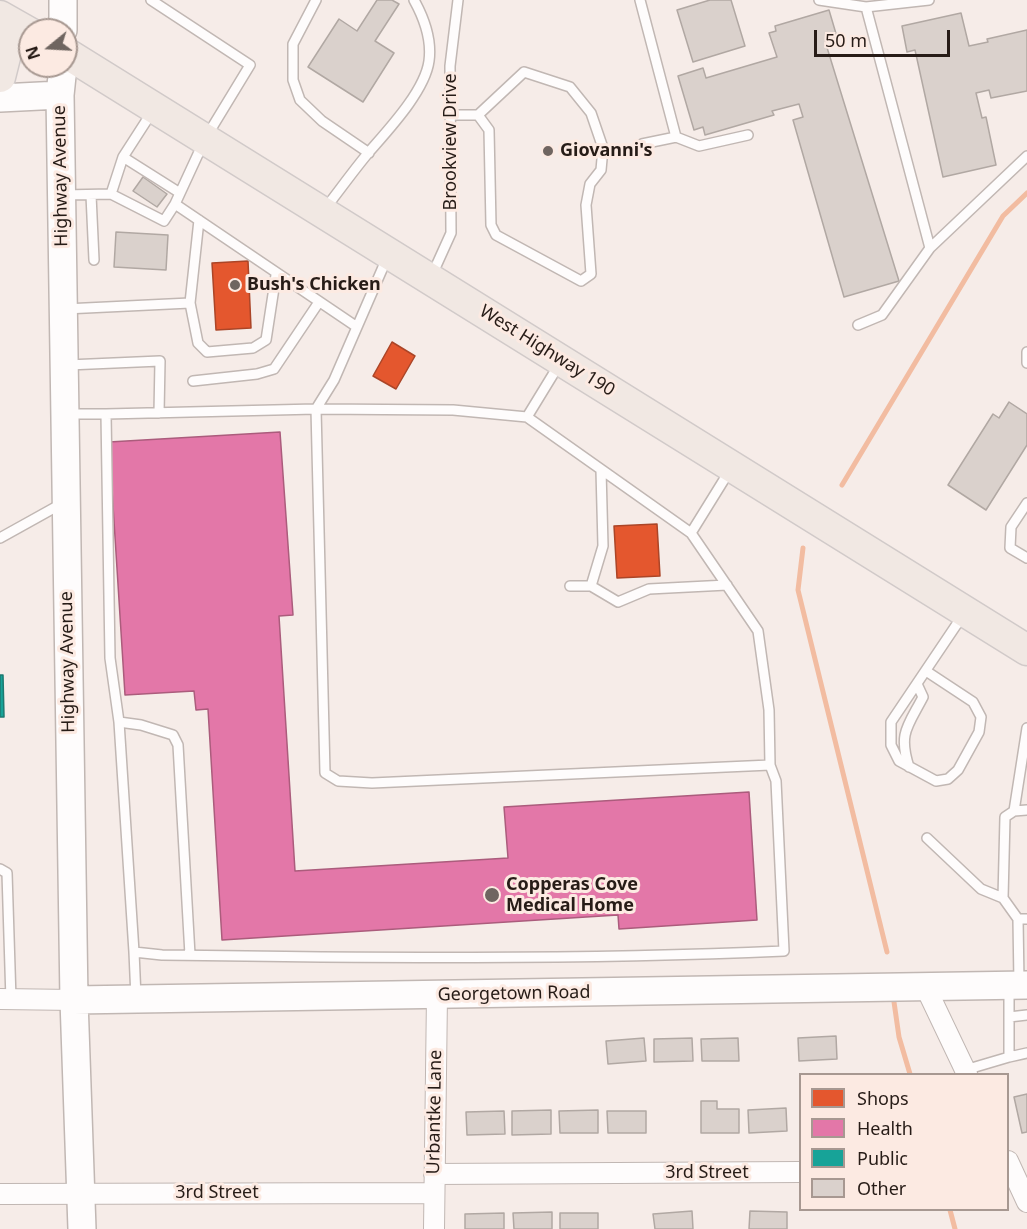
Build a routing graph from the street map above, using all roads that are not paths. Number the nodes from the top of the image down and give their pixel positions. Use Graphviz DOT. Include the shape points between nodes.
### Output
graph roads {
  1 [pos="63,0"];
  2 [pos="151,0"];
  3 [pos="316,0"];
  4 [pos="414,0"];
  5 [pos="458,0"];
  6 [pos="640,0"];
  7 [pos="819,0"];
  8 [pos="929,0"];
  9 [pos="866,7"];
  10 [pos="0,16"];
  11 [pos="63,18"];
  12 [pos="18,26"];
  13 [pos="0,31"];
  14 [pos="78,60"];
  15 [pos="0,77"];
  16 [pos="62,78"];
  17 [pos="60,95"];
  18 [pos="0,98"];
  19 [pos="155,108"];
  20 [pos="451,115"];
  21 [pos="478,115"];
  22 [pos="748,135"];
  23 [pos="676,137"];
  24 [pos="205,139"];
  25 [pos="642,144"];
  26 [pos="369,153"];
  27 [pos="1027,156"];
  28 [pos="123,157"];
  29 [pos="180,193"];
  30 [pos="111,194"];
  31 [pos="63,195"];
  32 [pos="92,195"];
  33 [pos="175,204"];
  34 [pos="322,212"];
  35 [pos="199,220"];
  36 [pos="930,248"];
  37 [pos="389,253"];
  38 [pos="94,260"];
  39 [pos="276,274"];
  40 [pos="430,279"];
  41 [pos="190,303"];
  42 [pos="319,303"];
  43 [pos="63,309"];
  44 [pos="858,325"];
  45 [pos="357,327"];
  46 [pos="1027,352"];
  47 [pos="562,361"];
  48 [pos="1027,363"];
  49 [pos="63,365"];
  50 [pos="193,381"];
  51 [pos="316,409"];
  52 [pos="159,413"];
  53 [pos="64,414"];
  54 [pos="106,414"];
  55 [pos="527,417"];
  56 [pos="732,466"];
  57 [pos="601,470"];
  58 [pos="65,502"];
  59 [pos="1027,503"];
  60 [pos="691,533"];
  61 [pos="0,538"];
  62 [pos="1027,558"];
  63 [pos="727,585"];
  64 [pos="570,586"];
  65 [pos="591,586"];
  66 [pos="966,612"];
  67 [pos="1027,650"];
  68 [pos="926,671"];
  69 [pos="917,684"];
  70 [pos="119,722"];
  71 [pos="1027,728"];
  72 [pos="770,765"];
  73 [pos="909,767"];
  74 [pos="1027,810"];
  75 [pos="1014,811"];
  76 [pos="927,838"];
  77 [pos="0,868"];
  78 [pos="1003,898"];
  79 [pos="1023,919"];
  80 [pos="134,952"];
  81 [pos="190,955"];
  82 [pos="1018,985"];
  83 [pos="925,986"];
  84 [pos="437,995"];
  85 [pos="136,999"];
  86 [pos="5,1000"];
  87 [pos="74,1000"];
  88 [pos="1027,1015"];
  89 [pos="1009,1017"];
  90 [pos="1027,1053"];
  91 [pos="1009,1057"];
  92 [pos="966,1072"];
  93 [pos="1009,1163"];
  94 [pos="799,1172"];
  95 [pos="434,1183"];
  96 [pos="0,1194"];
  97 [pos="82,1194"];
  98 [pos="1027,1202"];
  99 [pos="82,1229"];
  100 [pos="434,1229"];
  1 -- 11 [label="street"];
  2 -- 24 [label="lane" via="250,65"];
  3 -- 26 [label="lane" via="293,44 293,80 300,100 322,121"];
  4 -- 26 [label="lane" via="426,21 429,62 398,121"];
  5 -- 20 [label="lane, Brookview Drive" via="450,66"];
  6 -- 23 [label="lane"];
  7 -- 9 [label="lane"];
  8 -- 9 [label="lane"];
  9 -- 36 [label="lane"];
  10 -- 12 [label="main road"];
  13 -- 15 [label="main road" via="4,57"];
  14 -- 19 [label="main road, West Highway 190"];
  16 -- 17 [label="street, Highway Avenue"];
  17 -- 18 [label="street"];
  17 -- 31 [label="street, Highway Avenue"];
  19 -- 24 [label="main road, West Highway 190"];
  19 -- 28 [label="lane"];
  20 -- 21 [label="lane"];
  20 -- 40 [label="lane, Brookview Drive" via="451,233"];
  21 -- 21 [label="lane" via="489,130 491,225 496,235 581,281 591,274 586,205 590,184 601,170 603,148 591,113 570,87 524,72"];
  22 -- 23 [label="lane" via="699,146"];
  23 -- 25 [label="lane"];
  24 -- 29 [label="lane"];
  24 -- 34 [label="main road, West Highway 190"];
  26 -- 34 [label="lane"];
  27 -- 36 [label="lane"];
  28 -- 29 [label="lane"];
  28 -- 30 [label="lane"];
  29 -- 33 [label="lane"];
  30 -- 32 [label="lane"];
  30 -- 33 [label="lane" via="164,220"];
  31 -- 32 [label="lane"];
  31 -- 43 [label="street, Highway Avenue"];
  32 -- 38 [label="lane"];
  33 -- 35 [label="lane"];
  34 -- 37 [label="main road, West Highway 190"];
  35 -- 39 [label="lane"];
  35 -- 41 [label="lane"];
  36 -- 44 [label="lane" via="882,315"];
  37 -- 40 [label="main road, West Highway 190"];
  37 -- 45 [label="lane"];
  39 -- 41 [label="lane" via="266,340 253,348 207,352 198,342"];
  39 -- 42 [label="lane"];
  40 -- 47 [label="main road, West Highway 190"];
  41 -- 43 [label="lane"];
  42 -- 45 [label="lane"];
  42 -- 50 [label="lane" via="274,369"];
  43 -- 49 [label="street, Highway Avenue"];
  45 -- 51 [label="lane" via="334,380"];
  46 -- 48 [label="lane"];
  47 -- 55 [label="lane"];
  47 -- 56 [label="main road, West Highway 190"];
  49 -- 52 [label="lane" via="160,361"];
  49 -- 53 [label="street, Highway Avenue"];
  51 -- 52 [label="lane"];
  51 -- 55 [label="lane" via="453,410"];
  51 -- 72 [label="lane" via="325,773 338,781 372,783"];
  52 -- 54 [label="lane"];
  53 -- 54 [label="lane"];
  53 -- 58 [label="street, Highway Avenue"];
  54 -- 70 [label="lane" via="110,658"];
  55 -- 57 [label="lane"];
  56 -- 60 [label="lane"];
  56 -- 66 [label="main road, West Highway 190"];
  57 -- 60 [label="lane"];
  57 -- 65 [label="lane" via="603,546"];
  58 -- 61 [label="lane"];
  58 -- 87 [label="street, Highway Avenue"];
  59 -- 62 [label="lane" via="1011,527 1010,548"];
  60 -- 63 [label="lane"];
  63 -- 65 [label="lane" via="649,589 618,602"];
  63 -- 72 [label="lane" via="758,631 769,710"];
  64 -- 65 [label="lane"];
  66 -- 67 [label="main road, West Highway 190"];
  66 -- 68 [label="lane"];
  68 -- 69 [label="lane"];
  68 -- 73 [label="lane" via="973,702 981,717 980,732 958,770 948,779 936,781"];
  69 -- 73 [label="lane" via="923,697 904,733 902,747"];
  69 -- 73 [label="lane" via="891,722 891,746 899,761"];
  70 -- 80 [label="lane"];
  70 -- 81 [label="lane" via="173,735 178,745"];
  71 -- 75 [label="lane"];
  72 -- 81 [label="lane" via="776,781 784,951 638,957"];
  74 -- 75 [label="lane"];
  75 -- 78 [label="lane" via="1005,817 1003,832"];
  76 -- 78 [label="lane" via="981,889"];
  77 -- 86 [label="lane" via="7,873"];
  78 -- 79 [label="lane"];
  79 -- 82 [label="lane"];
  80 -- 81 [label="lane"];
  80 -- 85 [label="lane"];
  82 -- 83 [label="street, Georgetown Road"];
  82 -- 89 [label="lane"];
  83 -- 84 [label="street, Georgetown Road"];
  83 -- 92 [label="street"];
  84 -- 85 [label="street, Georgetown Road"];
  84 -- 95 [label="street, Urbantke Lane"];
  85 -- 87 [label="street, Georgetown Road"];
  86 -- 87 [label="street, Georgetown Road"];
  87 -- 97 [label="street, Highway Avenue"];
  88 -- 89 [label="lane"];
  89 -- 91 [label="lane"];
  90 -- 91 [label="lane"];
  91 -- 92 [label="lane"];
  93 -- 98 [label="street"];
  94 -- 95 [label="street, 3rd Street"];
  95 -- 97 [label="street, 3rd Street"];
  95 -- 100 [label="street, Urbantke Lane"];
  96 -- 97 [label="street, 3rd Street"];
  97 -- 99 [label="street, Highway Avenue"];
}
